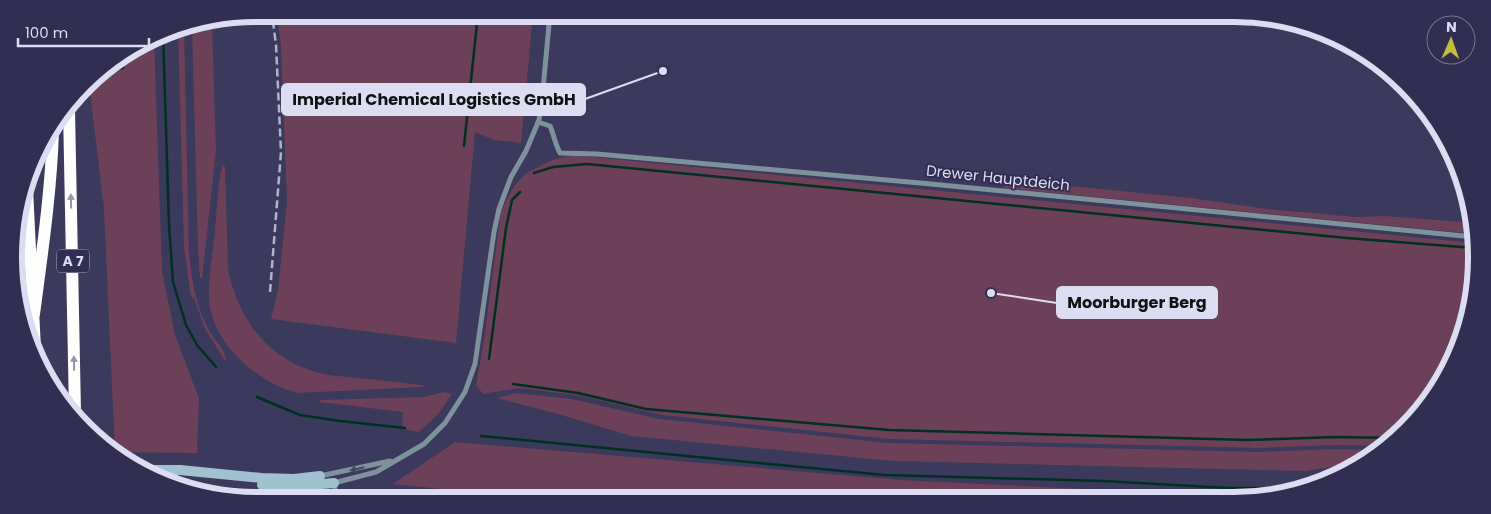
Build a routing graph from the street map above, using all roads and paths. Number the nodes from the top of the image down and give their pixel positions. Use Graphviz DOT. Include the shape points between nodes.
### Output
graph roads {
  1 [pos="549,22"];
  2 [pos="69,117"];
  3 [pos="538,122"];
  4 [pos="52,143"];
  5 [pos="28,206"];
  6 [pos="1467,236"];
  7 [pos="34,314"];
  8 [pos="34,331"];
  9 [pos="75,405"];
  10 [pos="393,461"];
  11 [pos="159,470"];
  12 [pos="232,476"];
  13 [pos="320,476"];
  14 [pos="334,483"];
  15 [pos="336,492"];
  1 -- 3 [label="street"];
  9 -- 2 [label="highway, A 7, one-way"];
  3 -- 6 [label="street, Drewer Hauptdeich" via="550,126 560,153 931,184"];
  3 -- 10 [label="street" via="511,176 499,209 475,364 465,392 431,438"];
  4 -- 7 [label="highway, A 7" via="50,194"];
  5 -- 7 [label="highway, A 7"];
  7 -- 8 [label="highway, A 7"];
  10 -- 13 [label="street, one-way"];
  10 -- 14 [label="street" via="369,475"];
  11 -- 12 [label="street"];
  12 -- 13 [label="street" via="280,479"];
  12 -- 14 [label="street" via="269,485"];
  13 -- 14 [label="street"];
  14 -- 15 [label="street"];
}
